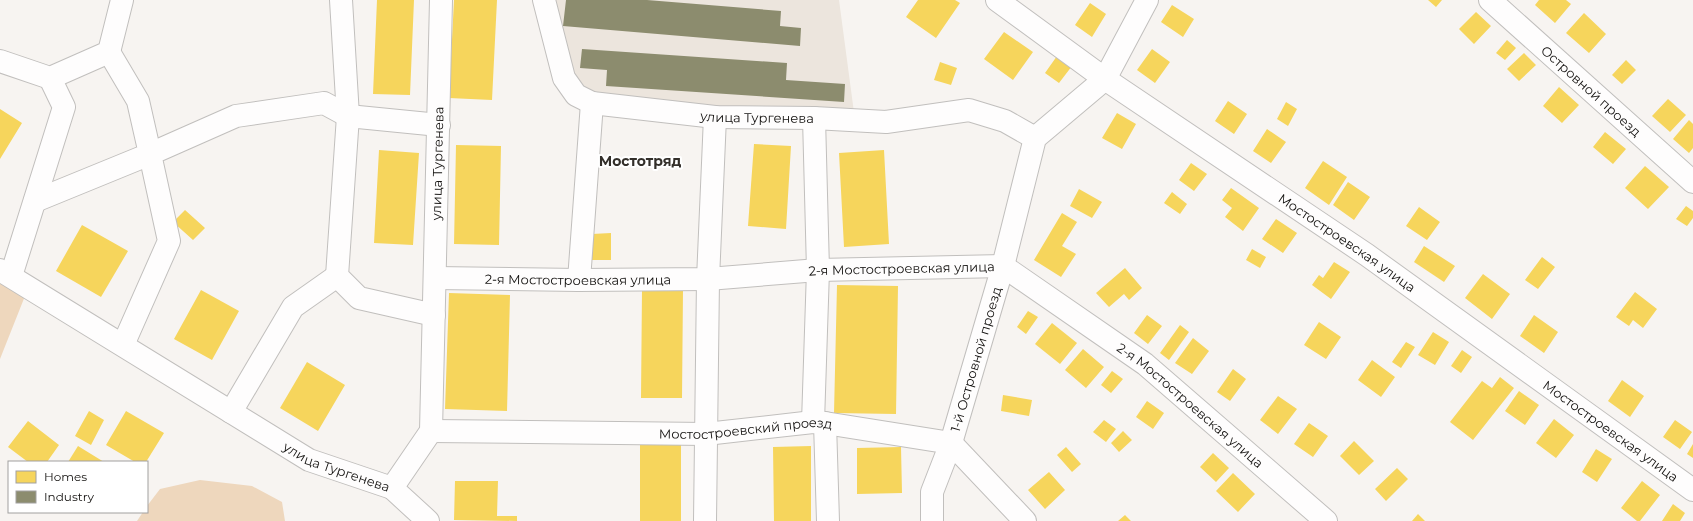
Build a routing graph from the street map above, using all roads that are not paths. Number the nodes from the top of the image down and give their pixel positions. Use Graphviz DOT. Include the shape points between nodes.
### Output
graph roads {
  1 [pos="122,0"];
  2 [pos="341,0"];
  3 [pos="441,0"];
  4 [pos="544,0"];
  5 [pos="997,0"];
  6 [pos="1147,0"];
  7 [pos="1490,0"];
  8 [pos="110,52"];
  9 [pos="0,61"];
  10 [pos="50,78"];
  11 [pos="1105,79"];
  12 [pos="592,103"];
  13 [pos="348,116"];
  14 [pos="715,116"];
  15 [pos="814,118"];
  16 [pos="439,125"];
  17 [pos="1035,138"];
  18 [pos="150,154"];
  19 [pos="1693,182"];
  20 [pos="35,202"];
  21 [pos="1003,266"];
  22 [pos="818,270"];
  23 [pos="6,273"];
  24 [pos="337,276"];
  25 [pos="435,278"];
  26 [pos="708,279"];
  27 [pos="579,280"];
  28 [pos="434,315"];
  29 [pos="123,345"];
  30 [pos="231,412"];
  31 [pos="819,422"];
  32 [pos="431,431"];
  33 [pos="706,434"];
  34 [pos="951,443"];
  35 [pos="392,488"];
  36 [pos="1693,490"];
  37 [pos="428,521"];
  38 [pos="705,521"];
  39 [pos="828,521"];
  40 [pos="932,521"];
  41 [pos="1025,521"];
  42 [pos="1326,521"];
  1 -- 8 [label="street"];
  2 -- 13 [label="street"];
  3 -- 16 [label="street, улица Тургенева"];
  4 -- 12 [label="street, улица Тургенева" via="564,78 576,95"];
  5 -- 11 [label="street, Мостостроевская улица"];
  6 -- 11 [label="street"];
  7 -- 19 [label="street, Островной проезд"];
  8 -- 10 [label="street"];
  8 -- 18 [label="street" via="138,101"];
  9 -- 10 [label="street"];
  10 -- 20 [label="street" via="64,107"];
  11 -- 17 [label="street"];
  11 -- 36 [label="street, Мостостроевская улица" via="1367,255"];
  12 -- 14 [label="street, улица Тургенева"];
  12 -- 27 [label="street"];
  13 -- 16 [label="street"];
  13 -- 18 [label="street" via="324,103 236,116"];
  13 -- 24 [label="street"];
  14 -- 15 [label="street, улица Тургенева"];
  14 -- 26 [label="street"];
  15 -- 17 [label="street, улица Тургенева" via="886,122 969,110 1005,121"];
  15 -- 22 [label="street"];
  16 -- 25 [label="street, улица Тургенева"];
  17 -- 21 [label="street, 1-й Островной проезд"];
  18 -- 20 [label="street"];
  18 -- 29 [label="street" via="169,240"];
  20 -- 23 [label="street"];
  21 -- 22 [label="street, 2-я Мостостроевская улица"];
  21 -- 34 [label="street, 1-й Островной проезд"];
  21 -- 42 [label="street, 2-я Мостостроевская улица" via="1144,364"];
  22 -- 26 [label="street, 2-я Мостостроевская улица"];
  22 -- 31 [label="street"];
  23 -- 29 [label="street, улица Тургенева"];
  24 -- 28 [label="street" via="359,298"];
  24 -- 30 [label="street" via="293,307"];
  25 -- 27 [label="street, 2-я Мостостроевская улица"];
  25 -- 28 [label="street, улица Тургенева"];
  26 -- 27 [label="street, 2-я Мостостроевская улица"];
  26 -- 33 [label="street"];
  28 -- 32 [label="street, улица Тургенева"];
  29 -- 30 [label="street, улица Тургенева"];
  30 -- 35 [label="street, улица Тургенева" via="309,460"];
  31 -- 33 [label="street, Мостостроевский проезд"];
  31 -- 34 [label="street, Мостостроевский проезд"];
  31 -- 39 [label="street"];
  32 -- 33 [label="street, Мостостроевский проезд"];
  32 -- 35 [label="street, улица Тургенева"];
  33 -- 38 [label="street"];
  34 -- 40 [label="street, 1-й Островной проезд" via="932,492"];
  34 -- 41 [label="street"];
  35 -- 37 [label="street"];
}
